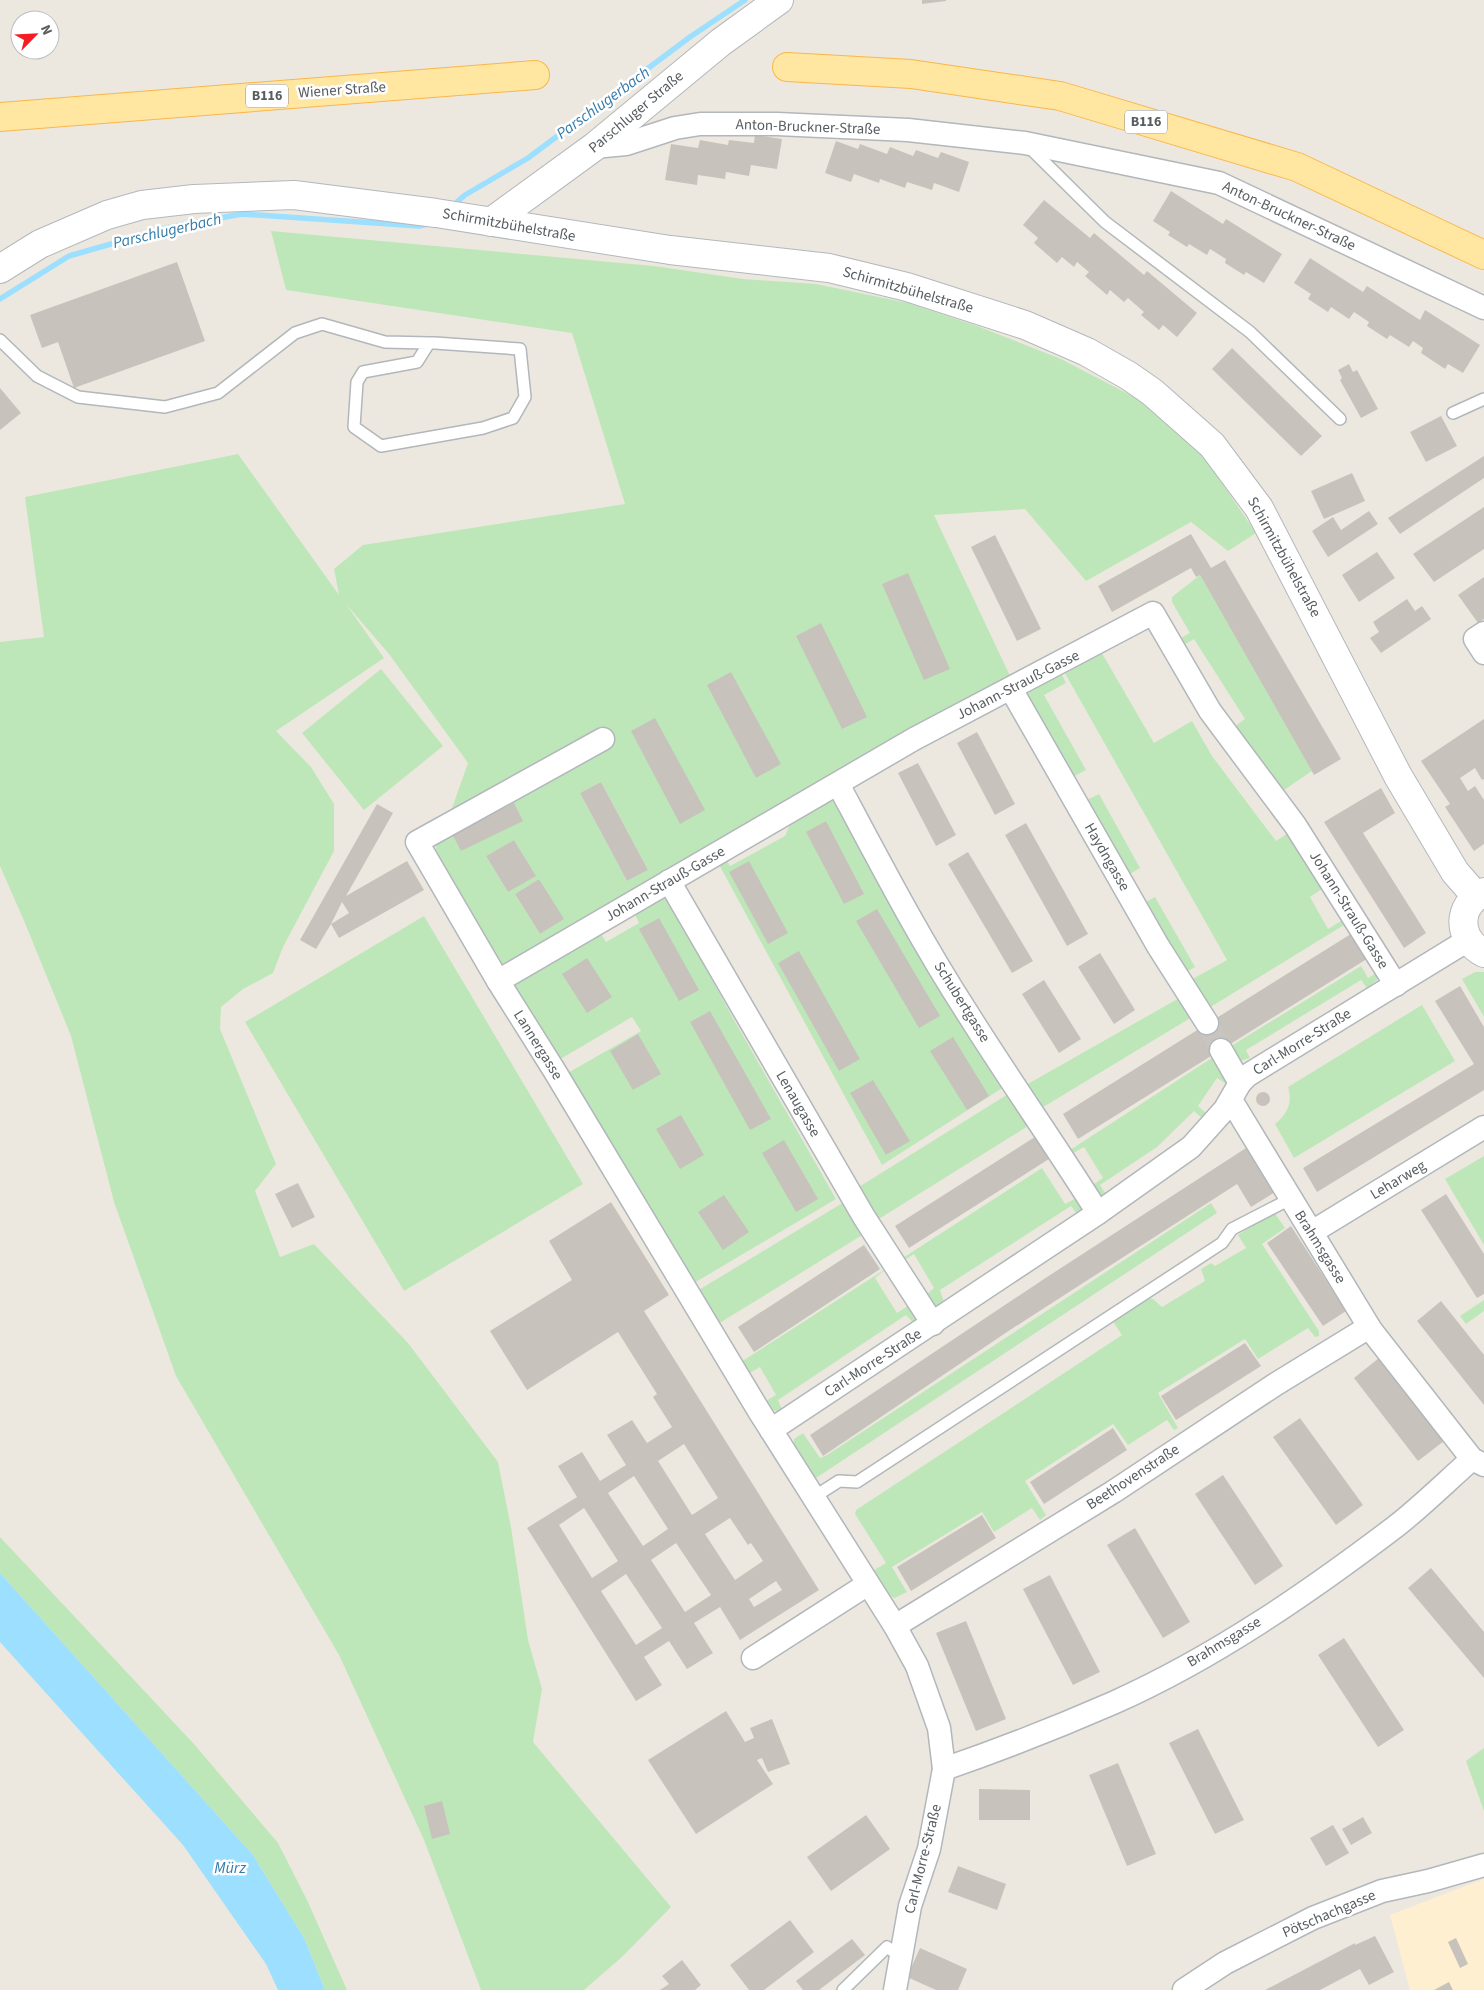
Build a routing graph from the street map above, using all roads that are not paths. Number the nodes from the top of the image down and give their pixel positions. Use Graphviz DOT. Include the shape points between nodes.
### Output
graph roads {
  1 [pos="779,0"];
  2 [pos="787,68"];
  3 [pos="535,75"];
  4 [pos="0,117"];
  5 [pos="1024,142"];
  6 [pos="594,148"];
  7 [pos="491,222"];
  8 [pos="1484,255"];
  9 [pos="0,269"];
  10 [pos="1484,308"];
  11 [pos="0,340"];
  12 [pos="429,343"];
  13 [pos="1484,399"];
  14 [pos="1452,413"];
  15 [pos="1340,419"];
  16 [pos="1484,633"];
  17 [pos="1484,653"];
  18 [pos="1011,689"];
  19 [pos="603,739"];
  20 [pos="838,784"];
  21 [pos="669,881"];
  22 [pos="1480,894"];
  23 [pos="1476,947"];
  24 [pos="498,982"];
  25 [pos="1396,985"];
  26 [pos="1205,1021"];
  27 [pos="1221,1050"];
  28 [pos="1236,1092"];
  29 [pos="1484,1127"];
  30 [pos="1290,1199"];
  31 [pos="1098,1213"];
  32 [pos="1312,1232"];
  33 [pos="933,1324"];
  34 [pos="1369,1327"];
  35 [pos="770,1430"];
  36 [pos="1478,1463"];
  37 [pos="814,1497"];
  38 [pos="868,1584"];
  39 [pos="895,1626"];
  40 [pos="753,1658"];
  41 [pos="944,1769"];
  42 [pos="1484,1865"];
  43 [pos="901,1956"];
  44 [pos="843,1990"];
  45 [pos="895,1990"];
  46 [pos="1184,1990"];
  1 -- 6 [label="main road, Parschluger Straße" via="721,42"];
  2 -- 8 [label="main road, B116" via="911,74 1060,96 1297,167"];
  3 -- 4 [label="main road, Wiener Straße / B116"];
  5 -- 6 [label="street, Anton-Bruckner-Straße" via="908,130 700,124 674,128 626,144"];
  5 -- 10 [label="street, Anton-Bruckner-Straße" via="1219,183"];
  5 -- 15 [label="lane" via="1105,222 1250,332"];
  6 -- 7 [label="main road, Parschluger Straße"];
  7 -- 9 [label="main road, Schirmitzbühelstraße" via="294,195 194,200 142,206 107,215 40,244"];
  7 -- 22 [label="main road, Schirmitzbühelstraße" via="670,250 829,268 907,287 1043,333 1087,352 1152,392 1212,445 1259,508 1398,776 1455,872"];
  11 -- 12 [label="lane" via="37,376 78,397 165,407 218,393 295,332 322,324 385,342"];
  12 -- 12 [label="lane" via="520,349 526,396 513,418 484,428 381,446 354,427 357,382 363,372 417,362"];
  13 -- 14 [label="lane"];
  16 -- 17 [label="street" via="1475,640"];
  18 -- 20 [label="street, Johann-Strauß-Gasse" via="914,739"];
  18 -- 25 [label="street, Johann-Strauß-Gasse" via="1153,613 1210,711 1295,824"];
  18 -- 26 [label="street, Haydngasse" via="1158,946"];
  19 -- 24 [label="street, Lannergasse" via="416,842"];
  20 -- 21 [label="street, Johann-Strauß-Gasse"];
  20 -- 31 [label="street, Schubertgasse" via="967,1014"];
  21 -- 24 [label="street, Johann-Strauß-Gasse"];
  21 -- 33 [label="street, Lenaugasse" via="864,1216"];
  22 -- 23 [label="main road" via="1469,903 1463,921"];
  23 -- 25 [label="street, Carl-Morre-Straße"];
  24 -- 35 [label="street, Lannergasse"];
  25 -- 28 [label="street, Carl-Morre-Straße" via="1248,1076"];
  27 -- 28 [label="street"];
  28 -- 30 [label="street, Brahmsgasse"];
  28 -- 31 [label="street, Carl-Morre-Straße" via="1191,1147"];
  29 -- 32 [label="street, Leharweg"];
  30 -- 32 [label="street, Brahmsgasse"];
  30 -- 37 [label="lane" via="1232,1229 1222,1242 857,1482 839,1481"];
  31 -- 33 [label="street, Carl-Morre-Straße"];
  32 -- 34 [label="street, Brahmsgasse"];
  33 -- 35 [label="street, Carl-Morre-Straße"];
  34 -- 36 [label="street, Brahmsgasse"];
  34 -- 39 [label="street, Beethovenstraße" via="1268,1389 1113,1492"];
  35 -- 37 [label="street, Carl-Morre-Straße"];
  36 -- 41 [label="street, Brahmsgasse" via="1314,1586 1210,1652 1114,1702"];
  37 -- 38 [label="street, Carl-Morre-Straße"];
  38 -- 39 [label="street, Carl-Morre-Straße"];
  38 -- 40 [label="street"];
  39 -- 41 [label="street, Carl-Morre-Straße" via="917,1666 940,1728"];
  41 -- 43 [label="street, Carl-Morre-Straße" via="929,1849 910,1906"];
  42 -- 46 [label="street, Pötschachgasse" via="1428,1882 1382,1891 1313,1918 1225,1963"];
  43 -- 44 [label="lane" via="886,1947"];
  43 -- 45 [label="street, Carl-Morre-Straße"];
}
